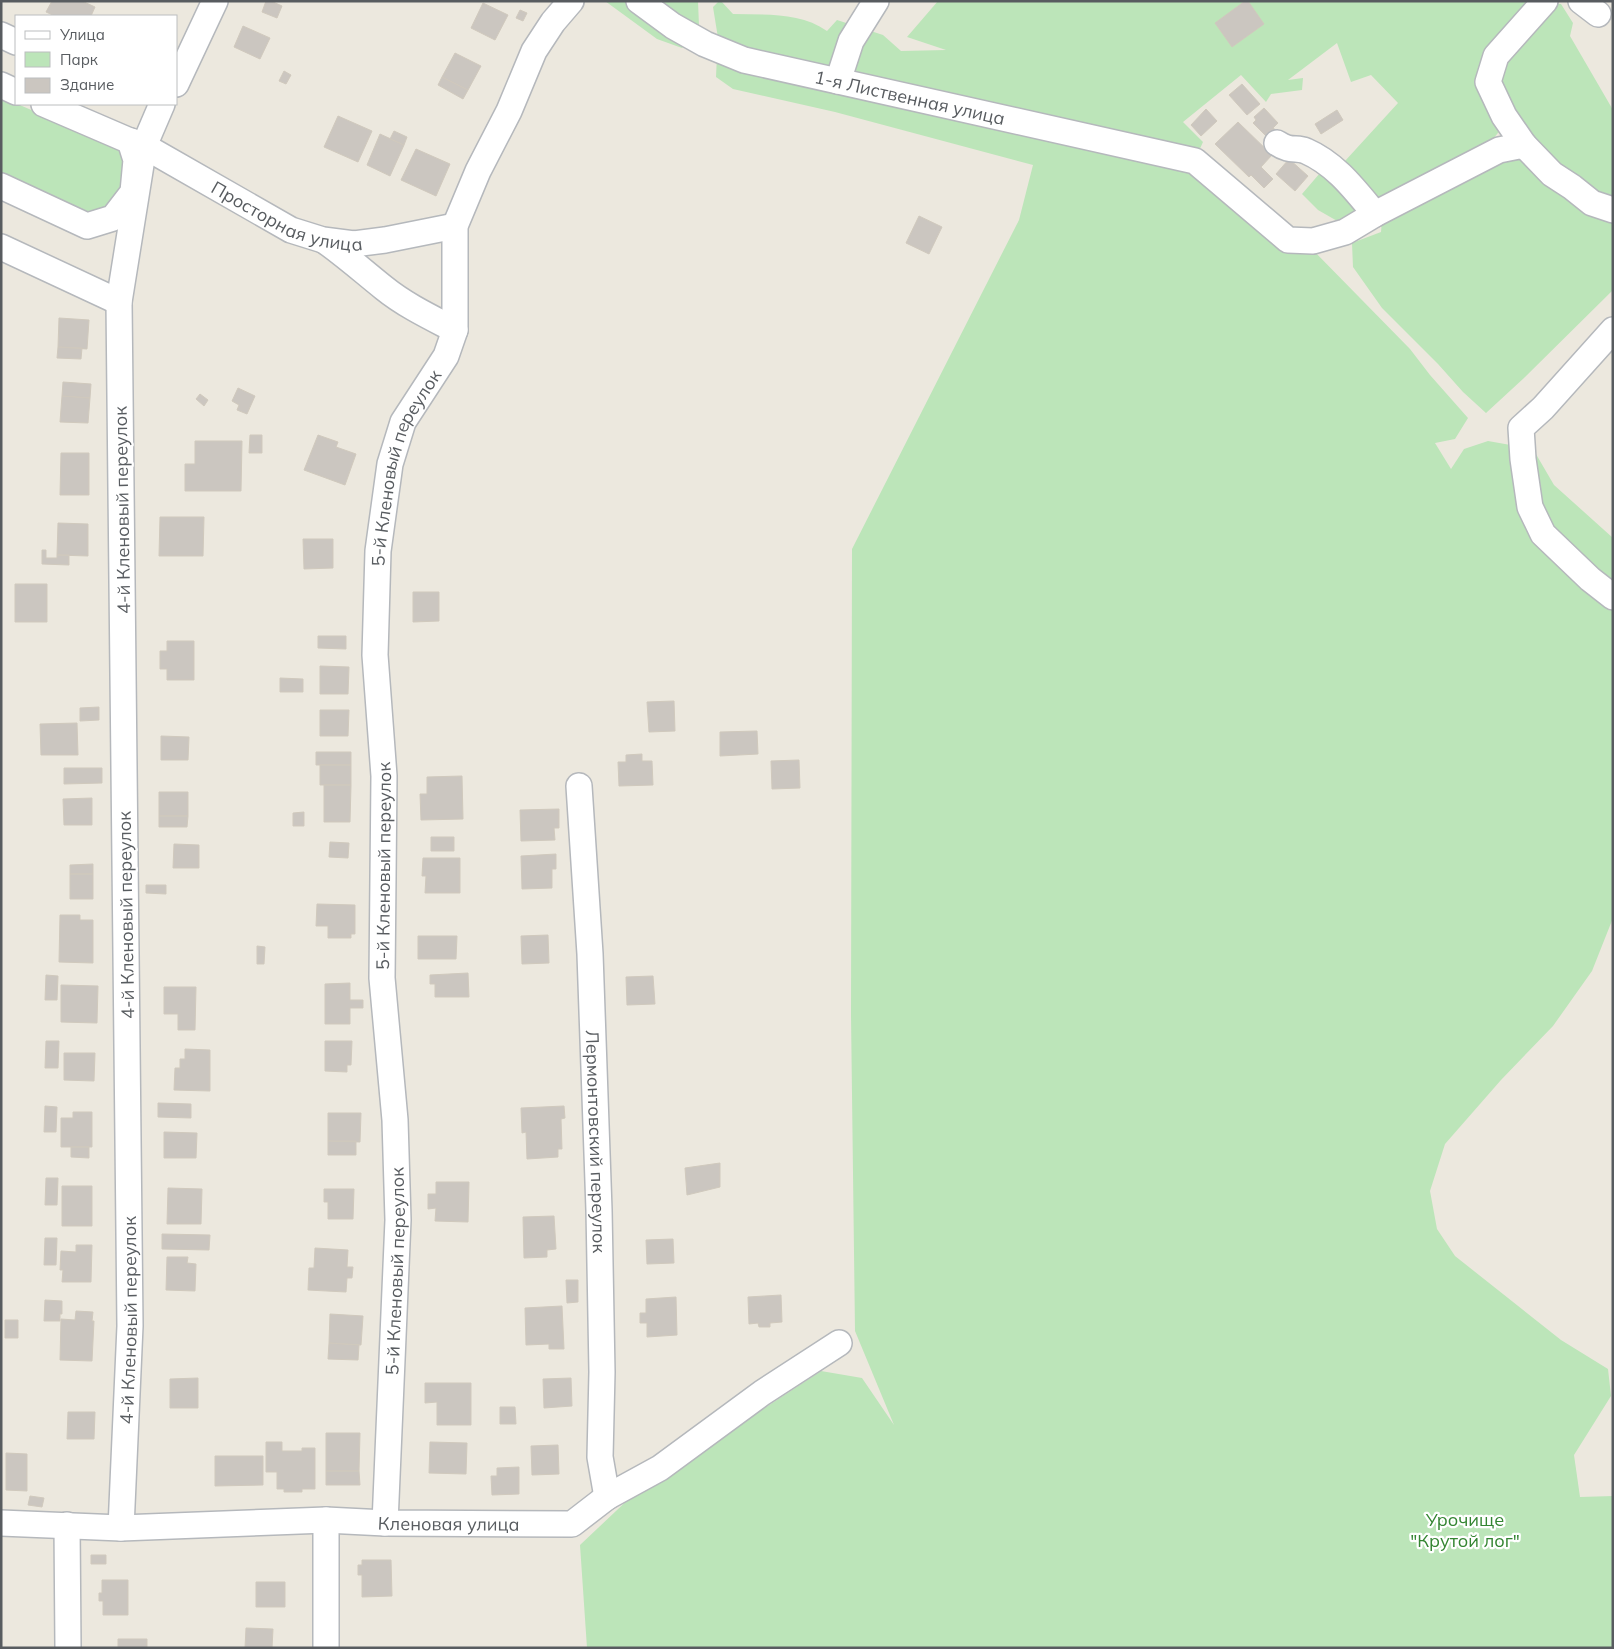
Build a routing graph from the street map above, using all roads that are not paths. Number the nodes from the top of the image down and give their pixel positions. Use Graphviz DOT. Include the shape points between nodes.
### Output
graph roads {
  1 [pos="215,1"];
  2 [pos="571,1"];
  3 [pos="640,1"];
  4 [pos="876,1"];
  5 [pos="1545,1"];
  6 [pos="1,36"];
  7 [pos="15,42"];
  8 [pos="178,80"];
  9 [pos="838,81"];
  10 [pos="1,85"];
  11 [pos="15,92"];
  12 [pos="46,105"];
  13 [pos="157,105"];
  14 [pos="137,143"];
  15 [pos="1277,144"];
  16 [pos="1524,145"];
  17 [pos="1,186"];
  18 [pos="1613,210"];
  19 [pos="1374,214"];
  20 [pos="454,226"];
  21 [pos="323,240"];
  22 [pos="1,247"];
  23 [pos="119,302"];
  24 [pos="455,330"];
  25 [pos="1613,330"];
  26 [pos="1613,597"];
  27 [pos="579,786"];
  28 [pos="839,1343"];
  29 [pos="607,1497"];
  30 [pos="326,1520"];
  31 [pos="1,1523"];
  32 [pos="385,1523"];
  33 [pos="68,1526"];
  34 [pos="121,1528"];
  35 [pos="68,1648"];
  36 [pos="326,1648"];
  1 -- 8 [label="street"];
  2 -- 20 [label="street" via="534,51"];
  3 -- 9 [label="street, 1-я Лиственная улица" via="673,26 744,60"];
  4 -- 9 [label="street" via="851,41"];
  5 -- 16 [label="street" via="1496,56 1488,82 1504,116"];
  6 -- 7 [label="street"];
  9 -- 19 [label="street, 1-я Лиственная улица" via="1195,161 1288,240 1313,241 1345,232"];
  10 -- 11 [label="street"];
  12 -- 14 [label="street, Просторная улица"];
  13 -- 14 [label="street, 4-й Кленовый переулок"];
  14 -- 17 [label="street" via="133,192 113,218 87,226"];
  14 -- 21 [label="street, Просторная улица" via="291,230"];
  14 -- 23 [label="street, 4-й Кленовый переулок"];
  15 -- 19 [label="street" via="1286,149 1305,150 1329,165 1347,179"];
  16 -- 18 [label="street" via="1552,174 1592,203"];
  16 -- 19 [label="street" via="1500,150"];
  20 -- 21 [label="street, Просторная улица" via="354,244"];
  20 -- 24 [label="street, 5-й Кленовый переулок"];
  21 -- 24 [label="street" via="385,289"];
  22 -- 23 [label="street"];
  23 -- 34 [label="street, 4-й Кленовый переулок" via="130,1326"];
  24 -- 32 [label="street, 5-й Кленовый переулок" via="446,356 403,422 390,464 378,551 375,655 384,776 382,978 395,1120 398,1220"];
  25 -- 26 [label="street" via="1521,428 1530,507 1543,534"];
  27 -- 29 [label="street, Лермонтовский переулок" via="590,954 598,1200 602,1372 600,1457"];
  28 -- 29 [label="street, Кленовая улица" via="762,1393 660,1468"];
  29 -- 32 [label="street, Кленовая улица" via="572,1524"];
  30 -- 32 [label="street, Кленовая улица"];
  30 -- 34 [label="street, Кленовая улица"];
  30 -- 36 [label="street"];
  31 -- 33 [label="street, Кленовая улица"];
  33 -- 34 [label="street, Кленовая улица"];
  33 -- 35 [label="street"];
}
